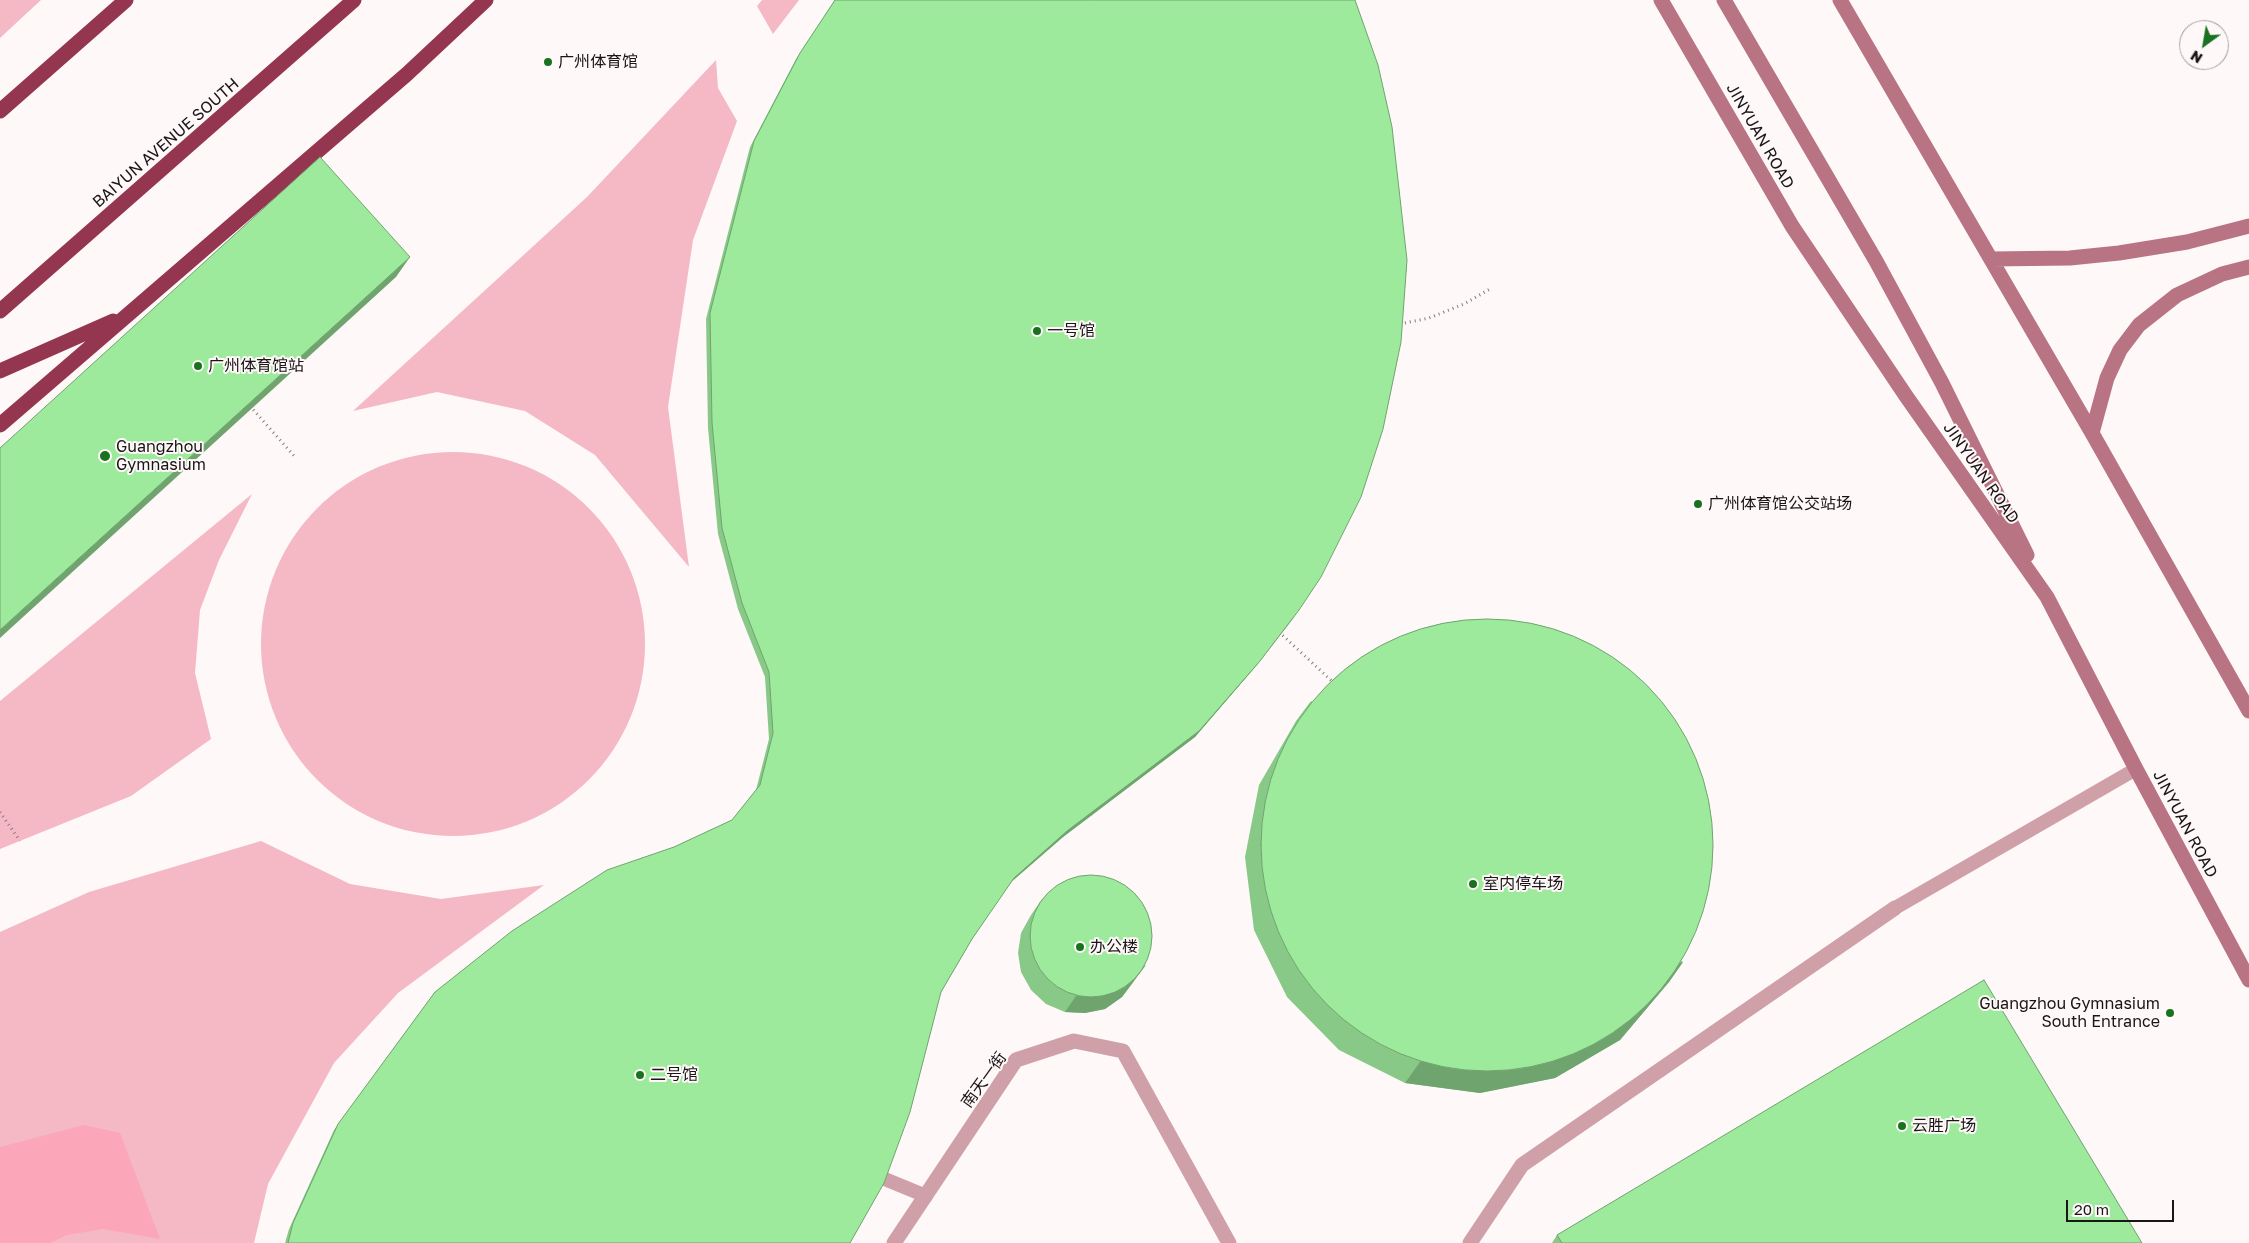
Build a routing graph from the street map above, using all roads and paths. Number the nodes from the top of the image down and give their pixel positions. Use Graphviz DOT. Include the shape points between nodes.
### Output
graph roads {
  1 [pos="126,0"];
  2 [pos="354,0"];
  3 [pos="486,0"];
  4 [pos="1660,0"];
  5 [pos="1724,0"];
  6 [pos="1840,0"];
  7 [pos="0,111"];
  8 [pos="2249,226"];
  9 [pos="1991,259"];
  10 [pos="2249,267"];
  11 [pos="1490,289"];
  12 [pos="0,311"];
  13 [pos="129,314"];
  14 [pos="1399,324"];
  15 [pos="0,371"];
  16 [pos="250,406"];
  17 [pos="0,425"];
  18 [pos="2092,433"];
  19 [pos="296,458"];
  20 [pos="2047,597"];
  21 [pos="1275,628"];
  22 [pos="1337,685"];
  23 [pos="2249,711"];
  24 [pos="2136,770"];
  25 [pos="0,812"];
  26 [pos="20,841"];
  27 [pos="1895,908"];
  28 [pos="2249,980"];
  29 [pos="875,1175"];
  30 [pos="926,1196"];
  31 [pos="894,1243"];
  32 [pos="1229,1243"];
  33 [pos="1470,1243"];
  1 -- 7 [label="highway"];
  2 -- 12 [label="highway, BAIYUN AVENUE SOUTH"];
  3 -- 13 [label="highway" via="407,74"];
  4 -- 20 [label="main road, JINYUAN ROAD" via="1792,226"];
  5 -- 20 [label="main road" via="1876,261 1942,383"];
  6 -- 9 [label="main road"];
  8 -- 9 [label="main road" via="2186,242 2119,253 2070,258"];
  9 -- 18 [label="main road"];
  10 -- 18 [label="main road" via="2222,274 2177,295 2139,325 2120,350 2107,378"];
  11 -- 14 [label="path" via="1429,318"];
  13 -- 15 [label="highway"];
  13 -- 17 [label="highway"];
  16 -- 19 [label="path"];
  18 -- 23 [label="main road"];
  20 -- 24 [label="main road, JINYUAN ROAD"];
  21 -- 22 [label="path"];
  24 -- 27 [label="lane"];
  24 -- 28 [label="main road, JINYUAN ROAD"];
  25 -- 26 [label="path"];
  27 -- 33 [label="street" via="1522,1165"];
  29 -- 30 [label="lane"];
  30 -- 31 [label="street, 南天一街"];
  30 -- 32 [label="street, 南天一街" via="1016,1060 1074,1041 1123,1051"];
}
